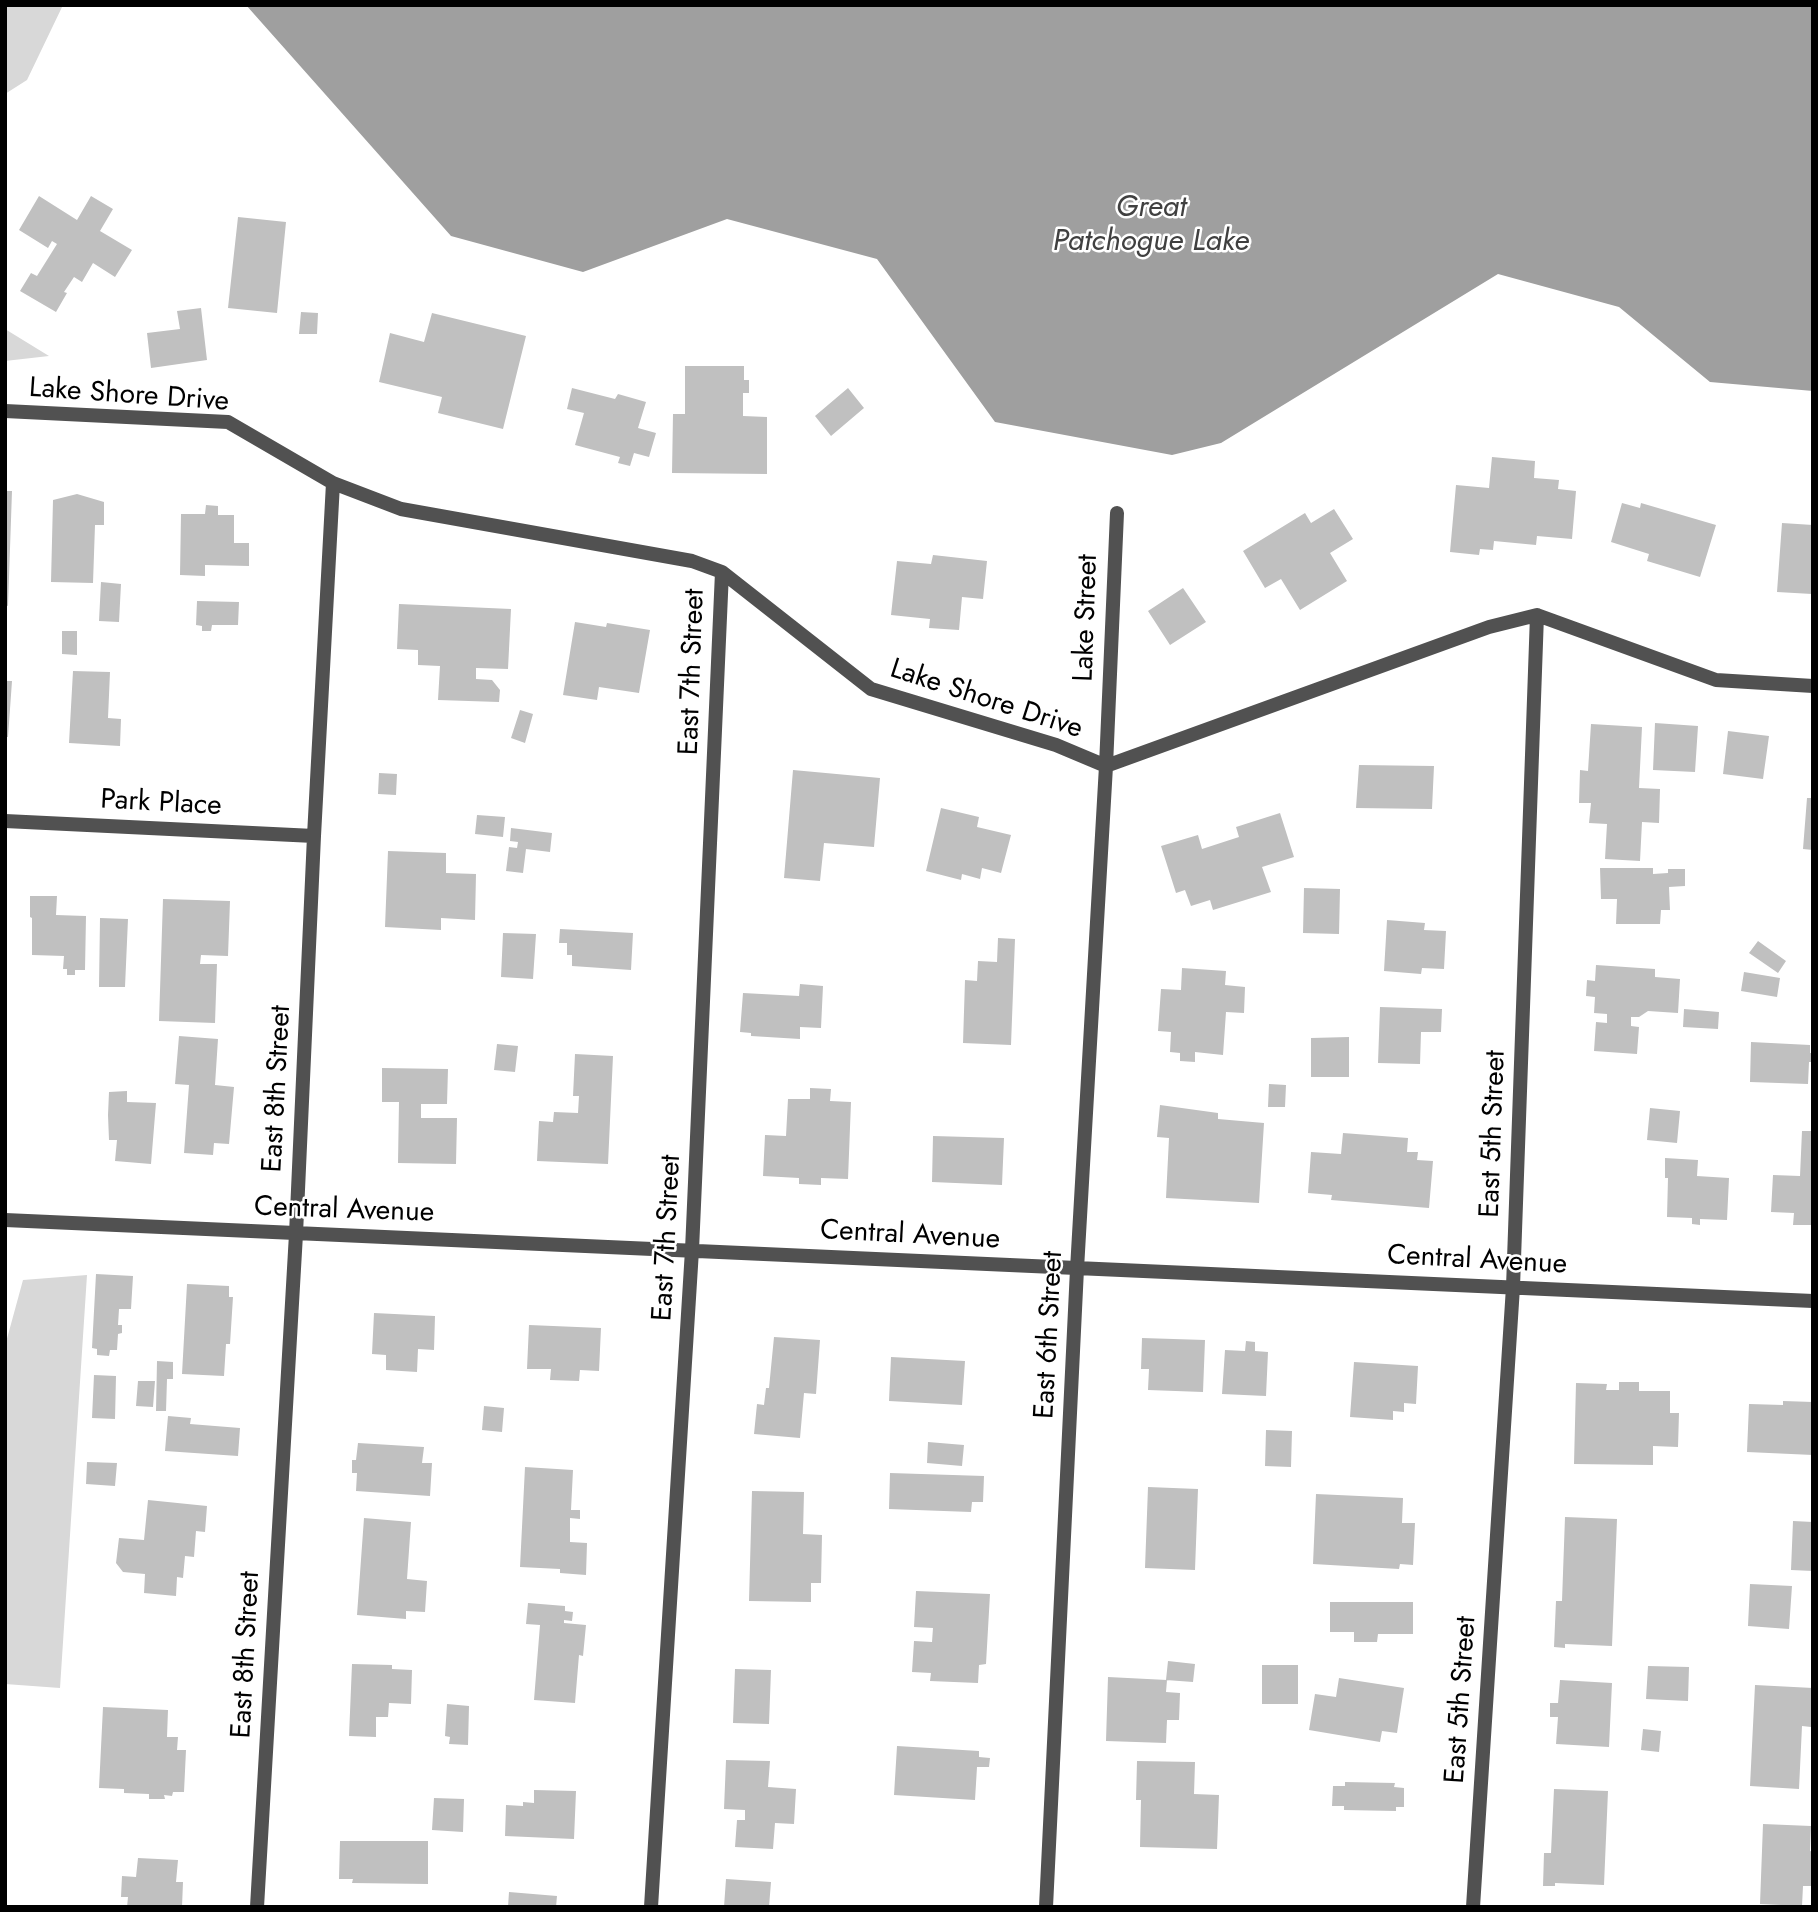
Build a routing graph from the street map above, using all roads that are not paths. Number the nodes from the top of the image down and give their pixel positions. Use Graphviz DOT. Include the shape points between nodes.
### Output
graph roads {
  1 [pos="5,411"];
  2 [pos="333,483"];
  3 [pos="1116,513"];
  4 [pos="722,572"];
  5 [pos="1537,615"];
  6 [pos="1813,686"];
  7 [pos="1106,766"];
  8 [pos="5,821"];
  9 [pos="314,836"];
  10 [pos="5,1220"];
  11 [pos="296,1234"];
  12 [pos="692,1250"];
  13 [pos="1077,1269"];
  14 [pos="1513,1287"];
  15 [pos="1813,1301"];
  16 [pos="257,1907"];
  17 [pos="650,1907"];
  18 [pos="1046,1907"];
  19 [pos="1473,1907"];
  1 -- 2 [label="street, Lake Shore Drive" via="228,422"];
  2 -- 4 [label="street, Lake Shore Drive" via="401,509 692,561"];
  2 -- 9 [label="street, East 8th Street"];
  3 -- 7 [label="street, Lake Street"];
  4 -- 7 [label="street, Lake Shore Drive" via="871,689 1056,745"];
  4 -- 12 [label="street, East 7th Street"];
  5 -- 6 [label="street" via="1716,680"];
  5 -- 7 [label="street, Lake Shore Drive" via="1489,627"];
  5 -- 14 [label="street, East 5th Street"];
  7 -- 13 [label="street, East 6th Street"];
  8 -- 9 [label="street, Park Place"];
  9 -- 11 [label="street, East 8th Street"];
  10 -- 11 [label="street, Central Avenue"];
  11 -- 12 [label="street, Central Avenue"];
  11 -- 16 [label="street, East 8th Street"];
  12 -- 13 [label="street, Central Avenue"];
  12 -- 17 [label="street, East 7th Street"];
  13 -- 14 [label="street, Central Avenue"];
  13 -- 18 [label="street, East 6th Street"];
  14 -- 15 [label="street, Central Avenue"];
  14 -- 19 [label="street, East 5th Street"];
}
